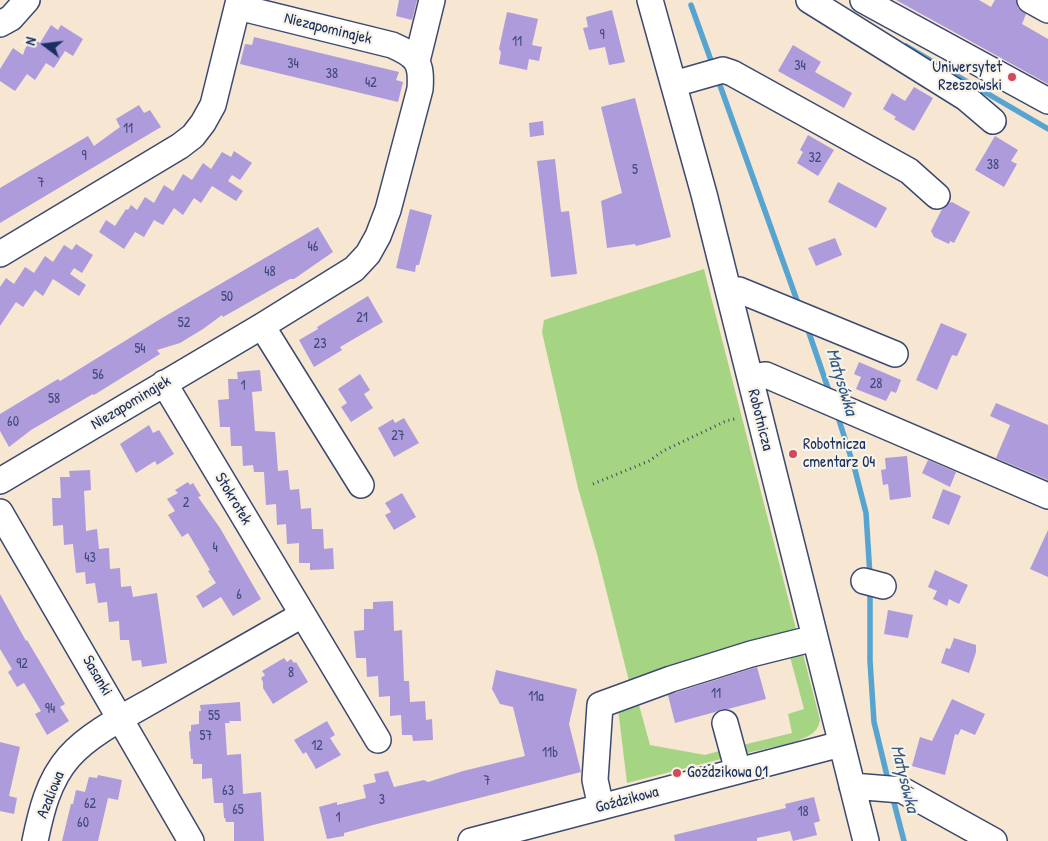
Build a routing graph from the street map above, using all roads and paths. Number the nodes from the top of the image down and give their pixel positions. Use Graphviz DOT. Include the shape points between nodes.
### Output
graph roads {
  1 [pos="27,0"];
  2 [pos="432,0"];
  3 [pos="650,0"];
  4 [pos="808,0"];
  5 [pos="864,0"];
  6 [pos="1030,0"];
  7 [pos="238,4"];
  8 [pos="1048,10"];
  9 [pos="0,24"];
  10 [pos="417,61"];
  11 [pos="674,84"];
  12 [pos="1048,101"];
  13 [pos="993,121"];
  14 [pos="937,196"];
  15 [pos="0,254"];
  16 [pos="728,290"];
  17 [pos="262,326"];
  18 [pos="895,354"];
  19 [pos="750,377"];
  20 [pos="164,383"];
  21 [pos="739,417"];
  22 [pos="0,481"];
  23 [pos="593,484"];
  24 [pos="361,485"];
  25 [pos="1048,496"];
  26 [pos="0,512"];
  27 [pos="302,615"];
  28 [pos="815,638"];
  29 [pos="121,718"];
  30 [pos="725,723"];
  31 [pos="378,740"];
  32 [pos="841,744"];
  33 [pos="738,771"];
  34 [pos="852,786"];
  35 [pos="601,807"];
  36 [pos="35,841"];
  37 [pos="192,841"];
  38 [pos="471,841"];
  39 [pos="866,841"];
  40 [pos="994,841"];
  1 -- 9 [label="street" via="11,18"];
  2 -- 10 [label="street"];
  3 -- 11 [label="street, Robotnicza"];
  4 -- 13 [label="street" via="966,98"];
  5 -- 12 [label="street"];
  6 -- 8 [label="street"];
  7 -- 10 [label="street, Niezapominajek" via="392,45 408,52"];
  7 -- 15 [label="street, Niezapominajek" via="213,105 193,136"];
  10 -- 17 [label="street, Niezapominajek" via="421,73 420,89 388,210 368,254 354,269"];
  11 -- 14 [label="street" via="717,71 732,73 909,171"];
  11 -- 16 [label="street, Robotnicza"];
  16 -- 18 [label="street" via="739,290"];
  16 -- 19 [label="street, Robotnicza"];
  17 -- 20 [label="street, Niezapominajek"];
  17 -- 24 [label="street"];
  19 -- 25 [label="street" via="766,375"];
  19 -- 28 [label="street, Robotnicza"];
  20 -- 22 [label="street, Niezapominajek"];
  20 -- 27 [label="street, Stokrotek"];
  21 -- 23 [label="path"];
  26 -- 29 [label="street, Sasanki"];
  27 -- 29 [label="street"];
  27 -- 31 [label="street, Stokrotek"];
  28 -- 32 [label="street, Robotnicza"];
  28 -- 35 [label="street" via="751,654 600,705 595,780"];
  29 -- 36 [label="street, Azaliowa" via="81,746 59,770 45,801"];
  29 -- 37 [label="street, Sasanki"];
  30 -- 33 [label="street"];
  32 -- 33 [label="street, Goździkowa"];
  32 -- 34 [label="street, Robotnicza"];
  33 -- 35 [label="street, Goździkowa"];
  34 -- 39 [label="street, Robotnicza"];
  34 -- 40 [label="street" via="894,789"];
  35 -- 38 [label="street, Goździkowa"];
}
